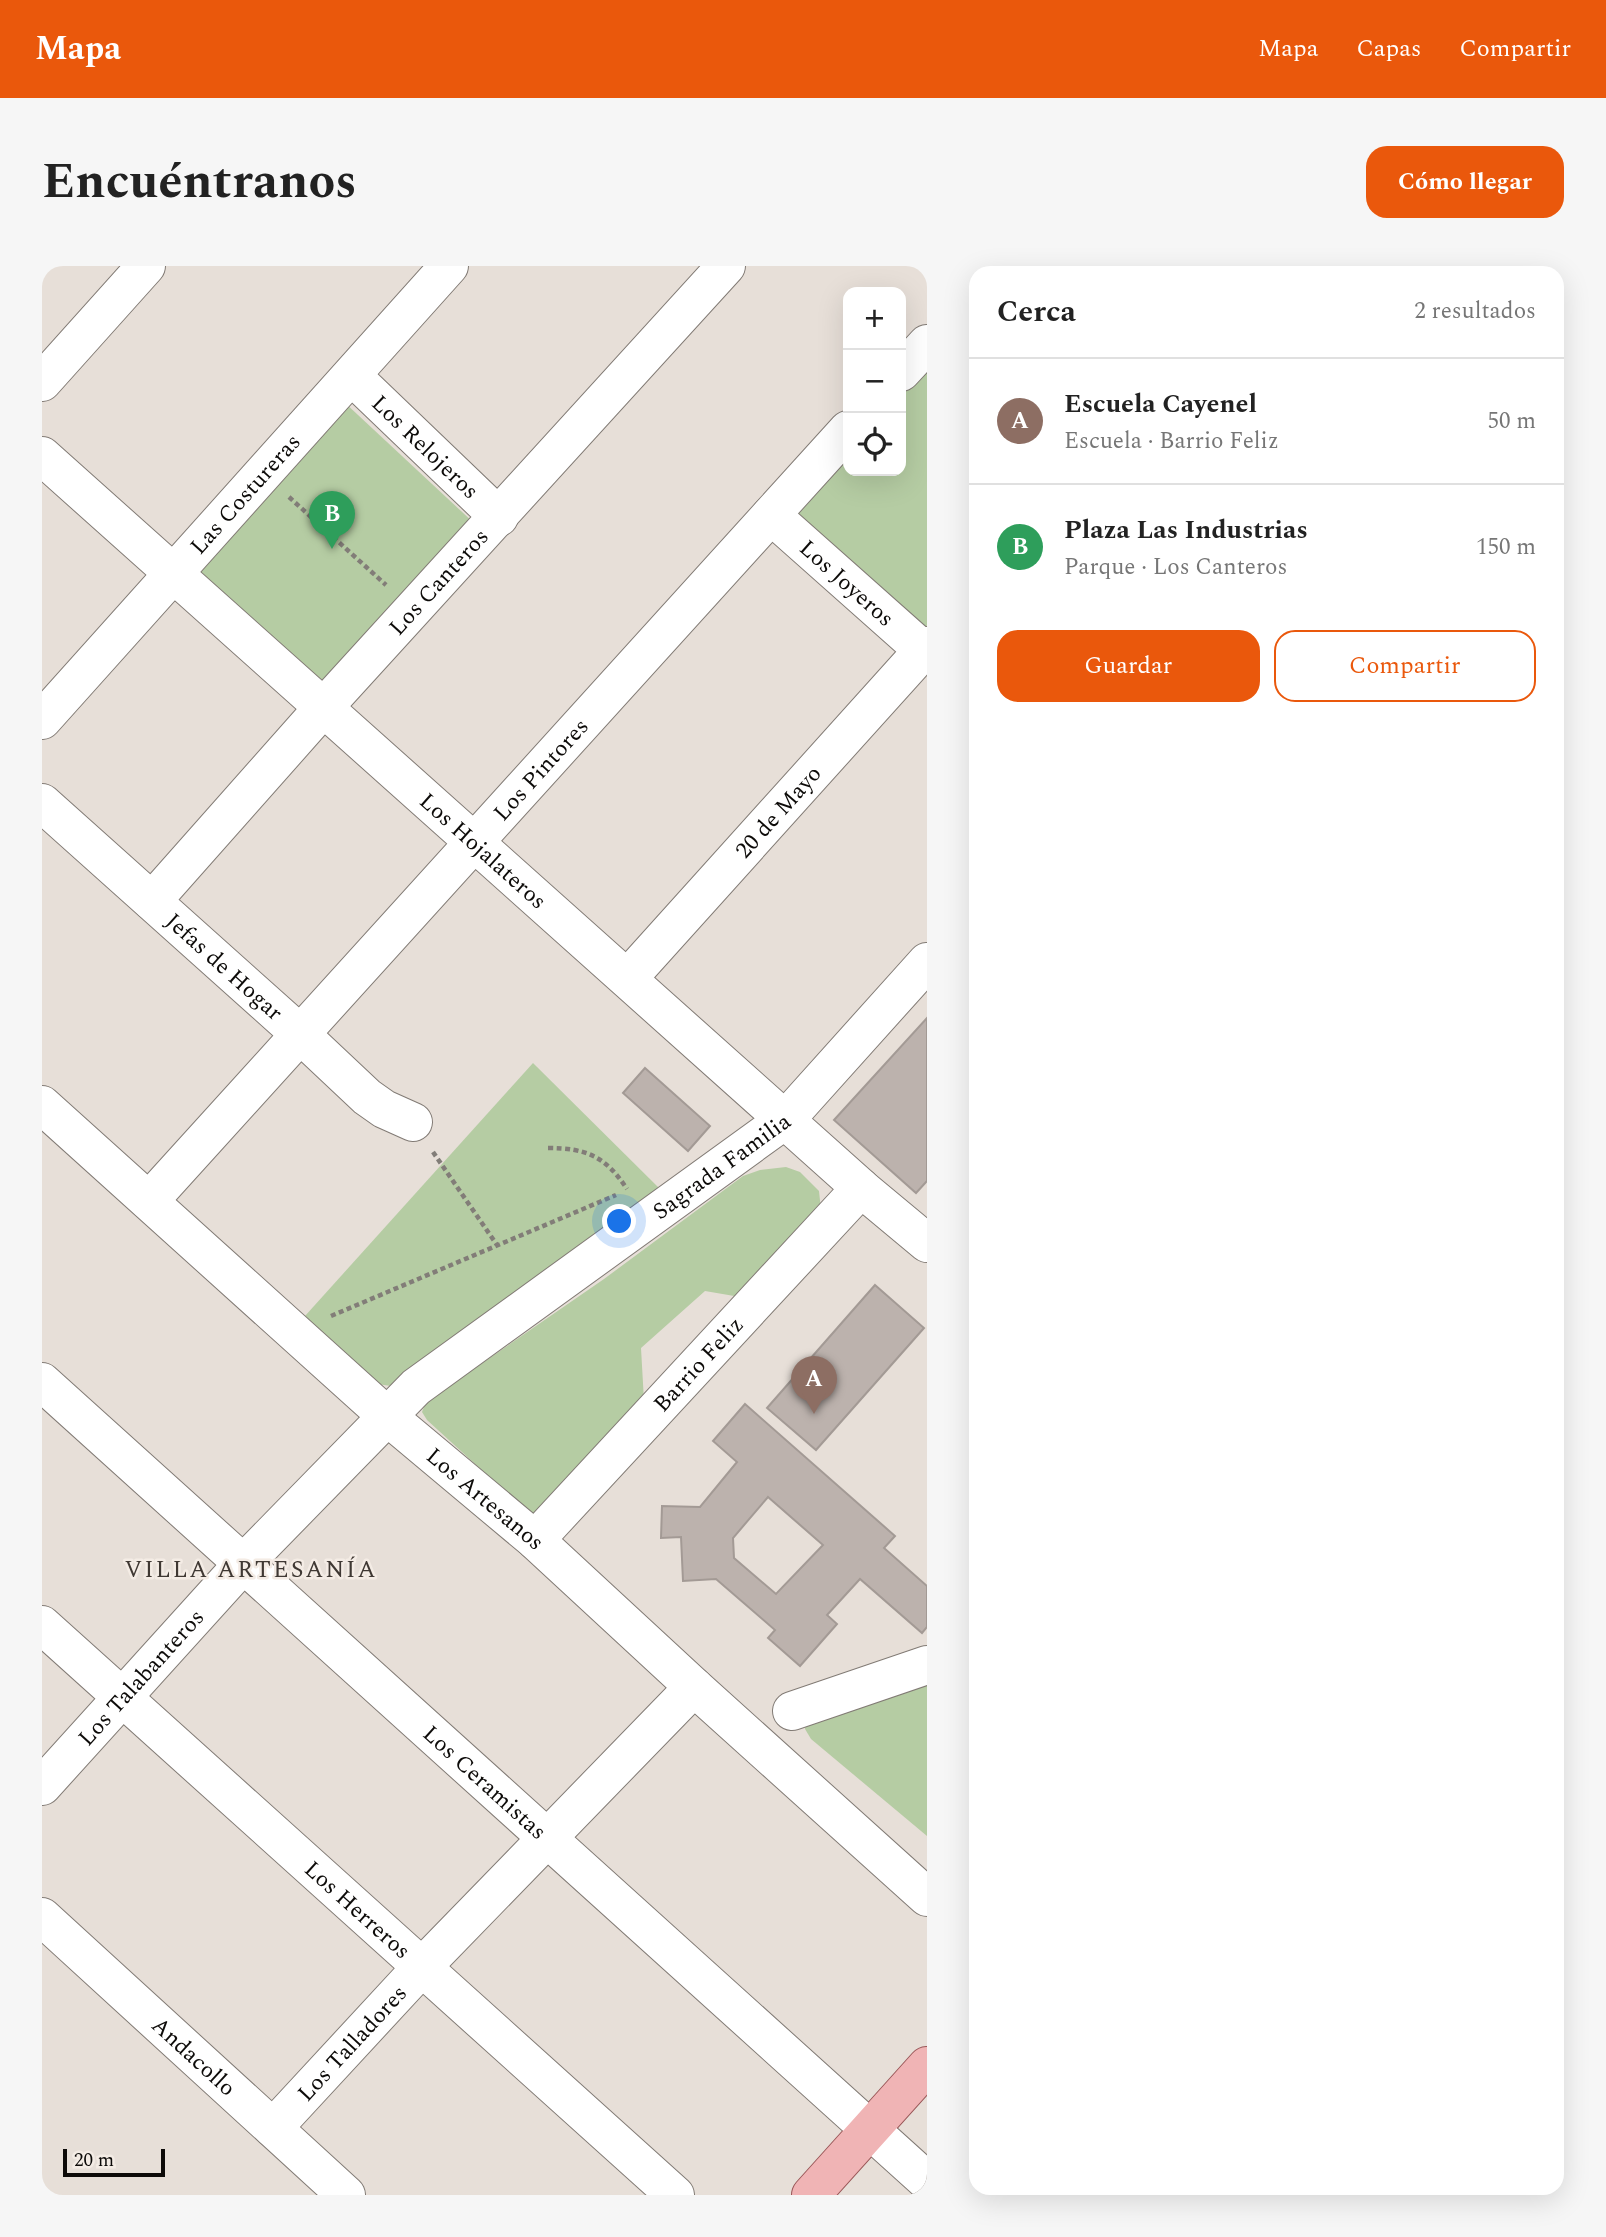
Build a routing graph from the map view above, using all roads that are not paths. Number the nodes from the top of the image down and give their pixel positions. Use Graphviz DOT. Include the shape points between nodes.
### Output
graph roads {
  1 [pos="146,266"];
  2 [pos="449,266"];
  3 [pos="726,266"];
  4 [pos="927,344"];
  5 [pos="906,367"];
  6 [pos="352,376"];
  7 [pos="42,382"];
  8 [pos="843,436"];
  9 [pos="42,456"];
  10 [pos="771,515"];
  11 [pos="499,517"];
  12 [pos="172,574"];
  13 [pos="925,648"];
  14 [pos="323,708"];
  15 [pos="42,720"];
  16 [pos="42,803"];
  17 [pos="473,841"];
  18 [pos="152,901"];
  19 [pos="927,962"];
  20 [pos="628,978"];
  21 [pos="299,1032"];
  22 [pos="42,1105"];
  23 [pos="786,1119"];
  24 [pos="413,1122"];
  25 [pos="861,1188"];
  26 [pos="149,1201"];
  27 [pos="927,1243"];
  28 [pos="42,1382"];
  29 [pos="388,1417"];
  30 [pos="535,1540"];
  31 [pos="243,1564"];
  32 [pos="42,1625"];
  33 [pos="927,1665"];
  34 [pos="694,1687"];
  35 [pos="122,1698"];
  36 [pos="792,1711"];
  37 [pos="42,1786"];
  38 [pos="547,1838"];
  39 [pos="927,1897"];
  40 [pos="42,1917"];
  41 [pos="421,1968"];
  42 [pos="927,2066"];
  43 [pos="273,2128"];
  44 [pos="870,2130"];
  45 [pos="927,2181"];
  46 [pos="346,2195"];
  47 [pos="674,2195"];
  48 [pos="811,2195"];
  1 -- 7 [label="street"];
  2 -- 6 [label="street, Las Costureras"];
  3 -- 11 [label="street, Los Canteros"];
  4 -- 5 [label="street"];
  6 -- 11 [label="street, Los Relojeros"];
  6 -- 12 [label="street, Las Costureras"];
  8 -- 10 [label="street, Los Pintores"];
  9 -- 12 [label="street, Los Hojalateros"];
  10 -- 13 [label="street, Los Joyeros"];
  10 -- 17 [label="street, Los Pintores"];
  11 -- 14 [label="street, Los Canteros"];
  12 -- 14 [label="street, Los Hojalateros"];
  12 -- 15 [label="street, Las Costureras"];
  13 -- 20 [label="street, 20 de Mayo"];
  14 -- 17 [label="street, Los Hojalateros"];
  14 -- 18 [label="street, Los Canteros"];
  16 -- 18 [label="street, Jefas de Hogar"];
  17 -- 20 [label="street, Los Hojalateros"];
  17 -- 21 [label="street, Los Pintores"];
  18 -- 21 [label="street, Jefas de Hogar"];
  19 -- 23 [label="street, Sagrada Familia"];
  20 -- 23 [label="street, Los Hojalateros"];
  21 -- 24 [label="street, Jefas de Hogar" via="367,1097"];
  21 -- 26 [label="street, Los Pintores"];
  22 -- 26 [label="street, Los Artesanos"];
  23 -- 25 [label="street, Los Hojalateros"];
  23 -- 29 [label="street, Sagrada Familia" via="416,1387"];
  25 -- 27 [label="street, Los Hojalateros"];
  25 -- 30 [label="street, Barrio Feliz"];
  26 -- 29 [label="street, Los Artesanos"];
  28 -- 31 [label="street, Los Ceramistas"];
  29 -- 30 [label="street, Los Artesanos"];
  29 -- 31 [label="street, Los Talabanteros"];
  30 -- 34 [label="street, Los Artesanos"];
  31 -- 35 [label="street, Los Talabanteros"];
  31 -- 38 [label="street, Los Ceramistas"];
  32 -- 35 [label="street, Los Herreros"];
  33 -- 36 [label="street"];
  34 -- 38 [label="street, Los Talladores"];
  34 -- 39 [label="street, Los Artesanos"];
  35 -- 37 [label="street, Los Talabanteros"];
  35 -- 41 [label="street, Los Herreros"];
  38 -- 41 [label="street, Los Talladores"];
  38 -- 44 [label="street, Los Ceramistas"];
  40 -- 43 [label="street, Andacollo"];
  41 -- 43 [label="street, Los Talladores"];
  41 -- 47 [label="street, Los Herreros"];
  42 -- 44 [label="main road"];
  43 -- 46 [label="street, Andacollo"];
  44 -- 45 [label="street, Los Ceramistas"];
  44 -- 48 [label="main road"];
}
